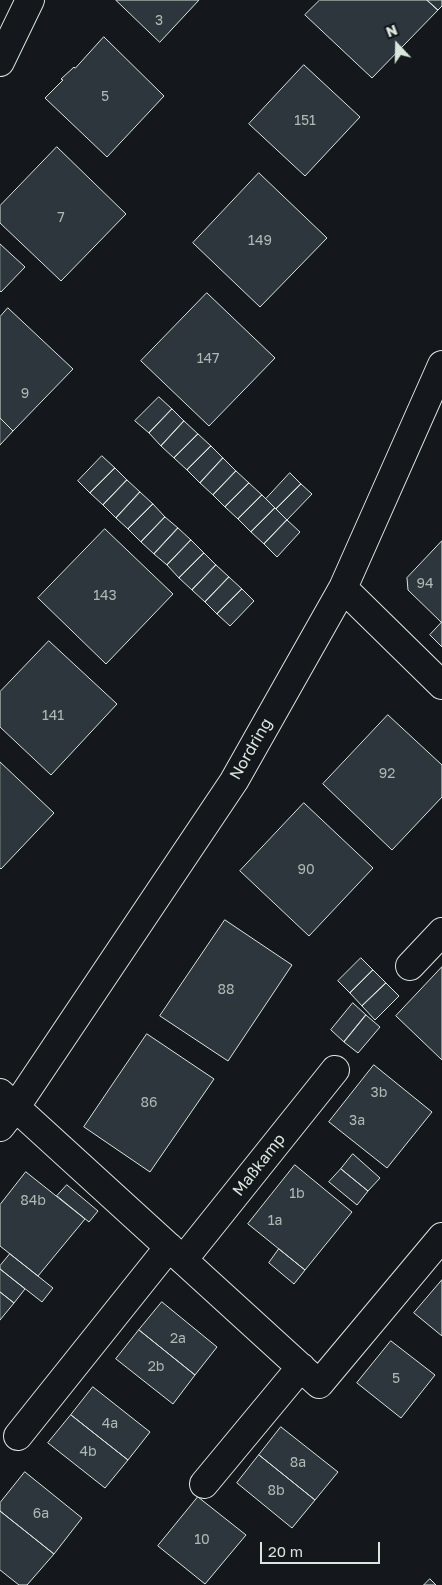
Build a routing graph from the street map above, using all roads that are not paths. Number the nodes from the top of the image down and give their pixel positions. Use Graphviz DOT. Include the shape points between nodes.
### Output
graph roads {
  1 [pos="30,0"];
  2 [pos="0,62"];
  3 [pos="442,365"];
  4 [pos="343,588"];
  5 [pos="442,685"];
  6 [pos="442,932"];
  7 [pos="410,966"];
  8 [pos="335,1070"];
  9 [pos="5,1109"];
  10 [pos="442,1237"];
  11 [pos="176,1254"];
  12 [pos="301,1367"];
  13 [pos="18,1436"];
  14 [pos="204,1484"];
  1 -- 2 [label="street"];
  3 -- 4 [label="street, Nordring"];
  4 -- 5 [label="street"];
  4 -- 9 [label="street, Nordring" via="234,781"];
  6 -- 7 [label="street"];
  8 -- 11 [label="street, Maßkamp"];
  9 -- 11 [label="street"];
  10 -- 12 [label="street" via="319,1384"];
  11 -- 12 [label="street"];
  11 -- 13 [label="street, Maßkamp"];
  12 -- 14 [label="street"];
}
